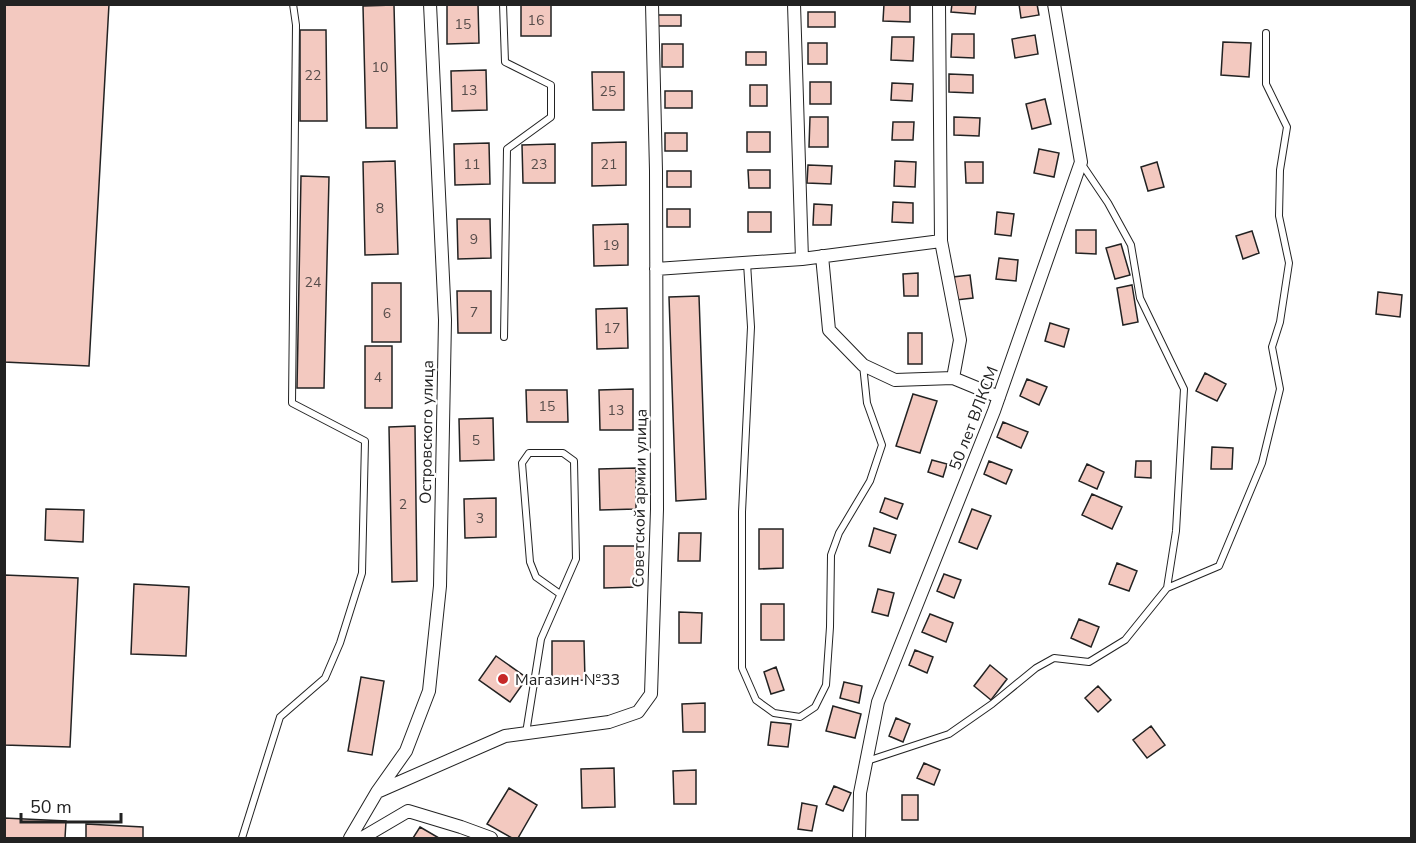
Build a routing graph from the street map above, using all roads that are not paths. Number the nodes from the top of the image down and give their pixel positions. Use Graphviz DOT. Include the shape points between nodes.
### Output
graph roads {
  1 [pos="293,4"];
  2 [pos="430,4"];
  3 [pos="503,4"];
  4 [pos="652,4"];
  5 [pos="794,4"];
  6 [pos="939,4"];
  7 [pos="1054,4"];
  8 [pos="1266,33"];
  9 [pos="1080,162"];
  10 [pos="941,241"];
  11 [pos="822,256"];
  12 [pos="802,259"];
  13 [pos="747,263"];
  14 [pos="656,269"];
  15 [pos="504,337"];
  16 [pos="862,365"];
  17 [pos="953,378"];
  18 [pos="999,397"];
  19 [pos="1167,588"];
  20 [pos="560,594"];
  21 [pos="526,733"];
  22 [pos="866,762"];
  23 [pos="377,792"];
  24 [pos="242,838"];
  25 [pos="350,838"];
  26 [pos="362,838"];
  27 [pos="491,838"];
  28 [pos="859,838"];
  1 -- 24 [label="lane" via="296,25 292,403 365,441 362,573 325,678 279,717"];
  2 -- 23 [label="street, Островского улица" via="445,320 440,586 429,691 406,751"];
  3 -- 15 [label="lane" via="505,62 552,85 551,117 507,149"];
  4 -- 14 [label="street, Советской армии улица"];
  5 -- 12 [label="street"];
  6 -- 10 [label="street"];
  7 -- 9 [label="street, 50 лет ВЛКСМ"];
  8 -- 19 [label="lane" via="1266,84 1287,127 1280,170 1280,216 1289,262 1272,347 1280,389 1262,463 1219,566"];
  9 -- 18 [label="street, 50 лет ВЛКСМ"];
  9 -- 19 [label="lane" via="1131,245 1140,298 1184,389 1176,531"];
  10 -- 11 [label="street"];
  10 -- 17 [label="street" via="960,340"];
  11 -- 12 [label="street"];
  11 -- 16 [label="street" via="829,330"];
  12 -- 13 [label="street"];
  13 -- 14 [label="street"];
  13 -- 16 [label="lane" via="751,327 742,512 742,668 756,700 774,713 800,717 815,707 826,685 831,555 839,533 870,481 882,445 867,403"];
  14 -- 21 [label="street, Советской армии улица" via="657,508 651,694 638,712 609,722"];
  16 -- 17 [label="street" via="895,380"];
  17 -- 18 [label="street"];
  18 -- 22 [label="street, 50 лет ВЛКСМ" via="878,702"];
  19 -- 22 [label="lane" via="1125,640 1089,662 1054,658 949,734"];
  20 -- 20 [label="lane" via="576,559 574,460 563,453 529,453 522,463 530,562 536,577"];
  20 -- 21 [label="lane" via="541,639"];
  21 -- 23 [label="street, Советской армии улица" via="505,736"];
  22 -- 28 [label="street, 50 лет ВЛКСМ" via="860,793"];
  23 -- 25 [label="street, Островского улица"];
  26 -- 27 [label="street" via="408,811"];
}
